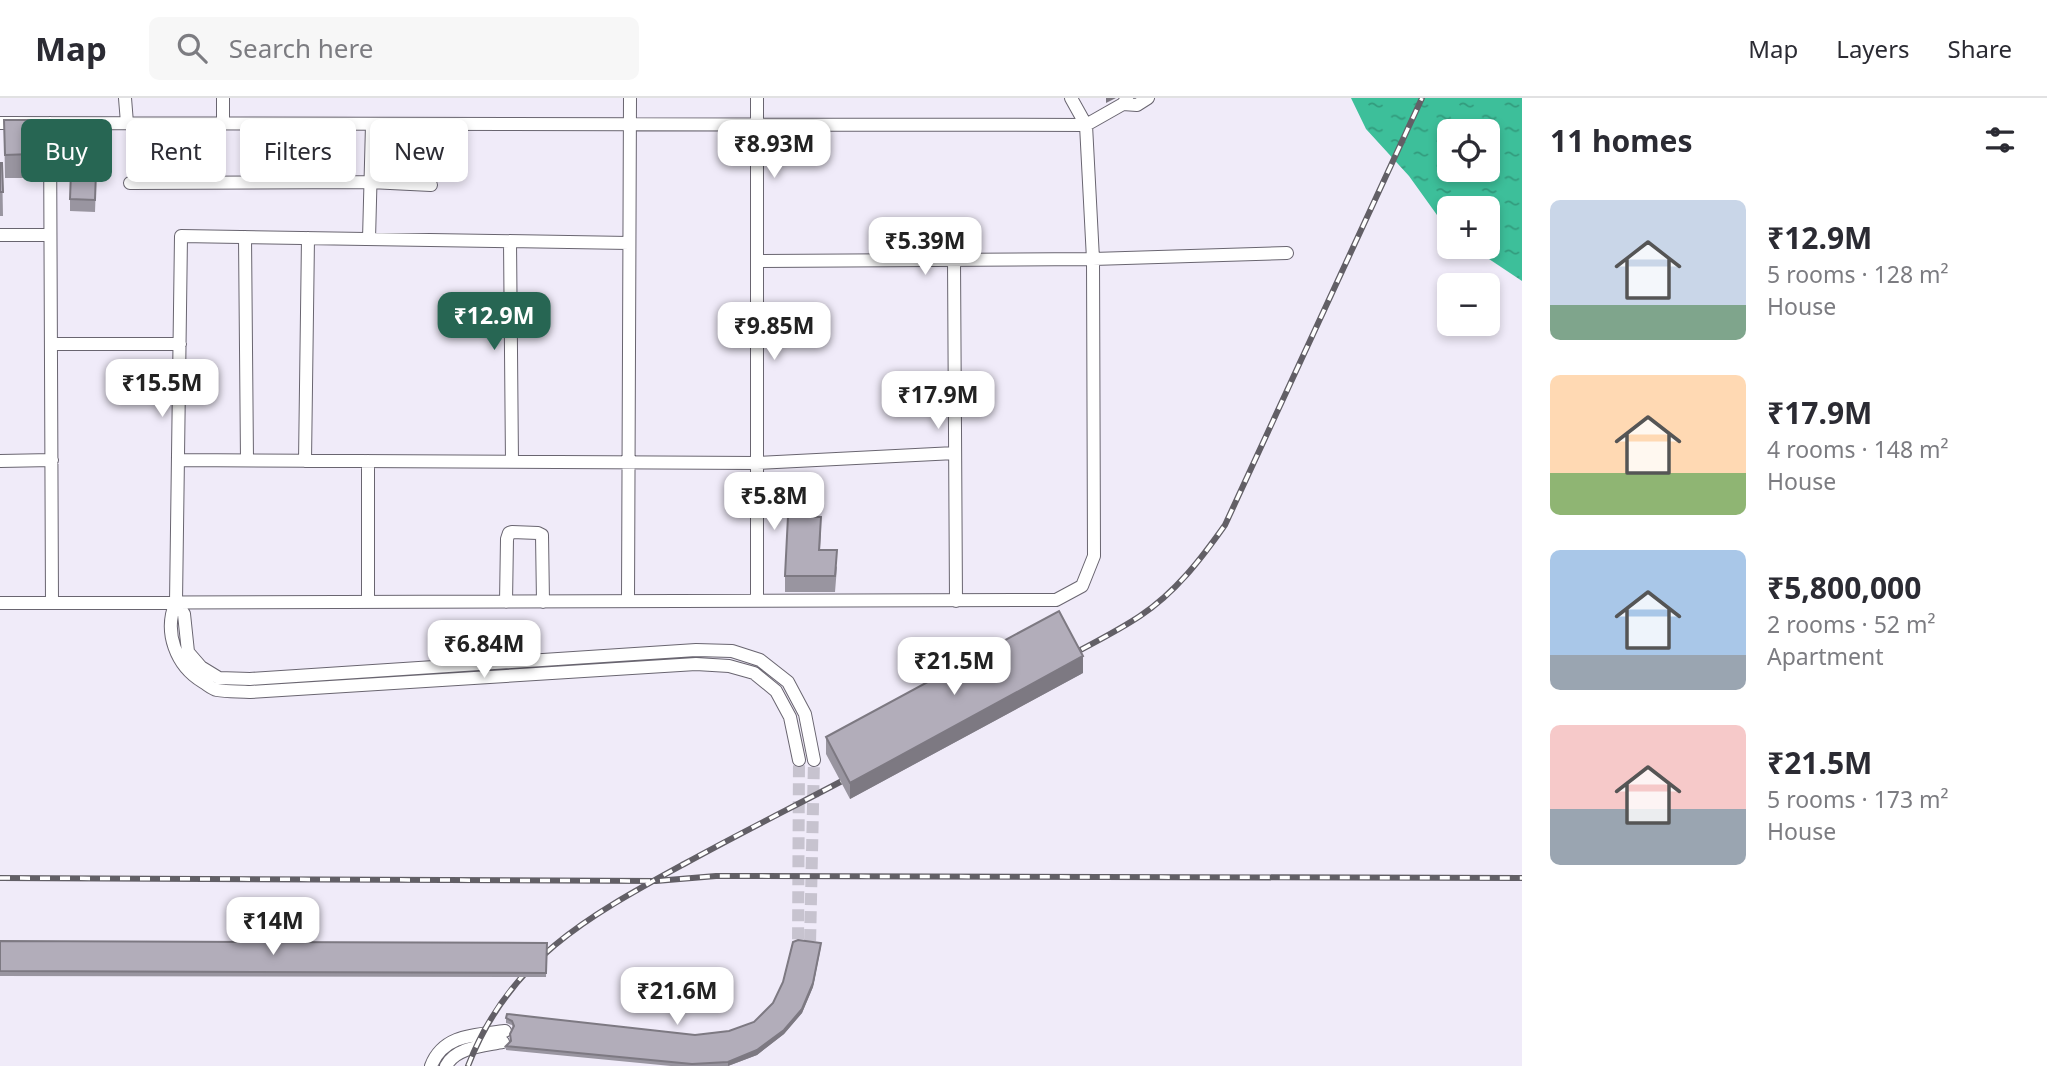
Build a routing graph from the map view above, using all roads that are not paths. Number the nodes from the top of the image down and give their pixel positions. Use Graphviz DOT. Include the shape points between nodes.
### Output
graph roads {
  1 [pos="125,98"];
  2 [pos="223,98"];
  3 [pos="630,98"];
  4 [pos="757,98"];
  5 [pos="1070,98"];
  6 [pos="1148,98"];
  7 [pos="1125,101"];
  8 [pos="127,119"];
  9 [pos="223,119"];
  10 [pos="0,123"];
  11 [pos="21,123"];
  12 [pos="226,124"];
  13 [pos="630,124"];
  14 [pos="370,125"];
  15 [pos="468,125"];
  16 [pos="757,125"];
  17 [pos="1086,125"];
  18 [pos="50,182"];
  19 [pos="370,182"];
  20 [pos="130,183"];
  21 [pos="431,185"];
  22 [pos="0,235"];
  23 [pos="50,235"];
  24 [pos="245,237"];
  25 [pos="308,238"];
  26 [pos="369,239"];
  27 [pos="510,242"];
  28 [pos="629,243"];
  29 [pos="1287,253"];
  30 [pos="1093,259"];
  31 [pos="954,260"];
  32 [pos="757,261"];
  33 [pos="51,344"];
  34 [pos="180,344"];
  35 [pos="955,453"];
  36 [pos="51,460"];
  37 [pos="178,460"];
  38 [pos="247,460"];
  39 [pos="0,461"];
  40 [pos="305,461"];
  41 [pos="368,461"];
  42 [pos="512,462"];
  43 [pos="628,462"];
  44 [pos="757,463"];
  45 [pos="543,601"];
  46 [pos="628,601"];
  47 [pos="757,601"];
  48 [pos="956,601"];
  49 [pos="368,602"];
  50 [pos="506,602"];
  51 [pos="0,603"];
  52 [pos="52,603"];
  53 [pos="176,603"];
  54 [pos="799,760"];
  55 [pos="814,760"];
  56 [pos="431,1066"];
  57 [pos="446,1066"];
  1 -- 8 [label="street"];
  2 -- 9 [label="street"];
  3 -- 13 [label="street"];
  4 -- 16 [label="street"];
  5 -- 17 [label="street"];
  6 -- 7 [label="street" via="1137,105"];
  7 -- 17 [label="street"];
  10 -- 11 [label="street"];
  12 -- 14 [label="street"];
  13 -- 15 [label="street"];
  13 -- 16 [label="street"];
  13 -- 28 [label="street"];
  16 -- 17 [label="street"];
  16 -- 32 [label="street"];
  17 -- 30 [label="street"];
  18 -- 23 [label="street"];
  19 -- 20 [label="street"];
  19 -- 21 [label="street"];
  19 -- 26 [label="street"];
  22 -- 23 [label="street"];
  23 -- 33 [label="street"];
  24 -- 25 [label="street"];
  24 -- 34 [label="street" via="181,236"];
  24 -- 38 [label="street"];
  25 -- 26 [label="street"];
  25 -- 40 [label="street"];
  26 -- 27 [label="street"];
  27 -- 28 [label="street"];
  27 -- 42 [label="street"];
  28 -- 43 [label="street"];
  29 -- 30 [label="street"];
  30 -- 31 [label="street"];
  30 -- 48 [label="street" via="1094,556 1082,586 1056,600"];
  31 -- 32 [label="street"];
  31 -- 35 [label="street"];
  32 -- 44 [label="street"];
  33 -- 34 [label="street"];
  33 -- 36 [label="street"];
  34 -- 37 [label="street"];
  35 -- 44 [label="street"];
  35 -- 48 [label="street"];
  36 -- 39 [label="street"];
  36 -- 52 [label="street"];
  37 -- 38 [label="street"];
  37 -- 53 [label="street"];
  38 -- 40 [label="street"];
  40 -- 41 [label="street"];
  41 -- 42 [label="street"];
  41 -- 49 [label="street"];
  42 -- 43 [label="street"];
  43 -- 44 [label="street"];
  43 -- 46 [label="street"];
  44 -- 47 [label="street"];
  45 -- 46 [label="street"];
  45 -- 50 [label="street"];
  45 -- 50 [label="street" via="542,535 512,532 507,539"];
  46 -- 47 [label="street"];
  47 -- 48 [label="street"];
  49 -- 50 [label="street"];
  49 -- 53 [label="street"];
  51 -- 52 [label="street"];
  52 -- 53 [label="street"];
  53 -- 54 [label="street" via="171,615 176,655 193,676 215,690 250,692 696,664 729,666 754,673 776,691 790,717"];
  53 -- 55 [label="street" via="184,614 188,652 219,678 732,651 760,660 788,682 805,714"];
  56 -- 57 [label="street" via="448,1043 463,1036 504,1036 454,1055"];
}
